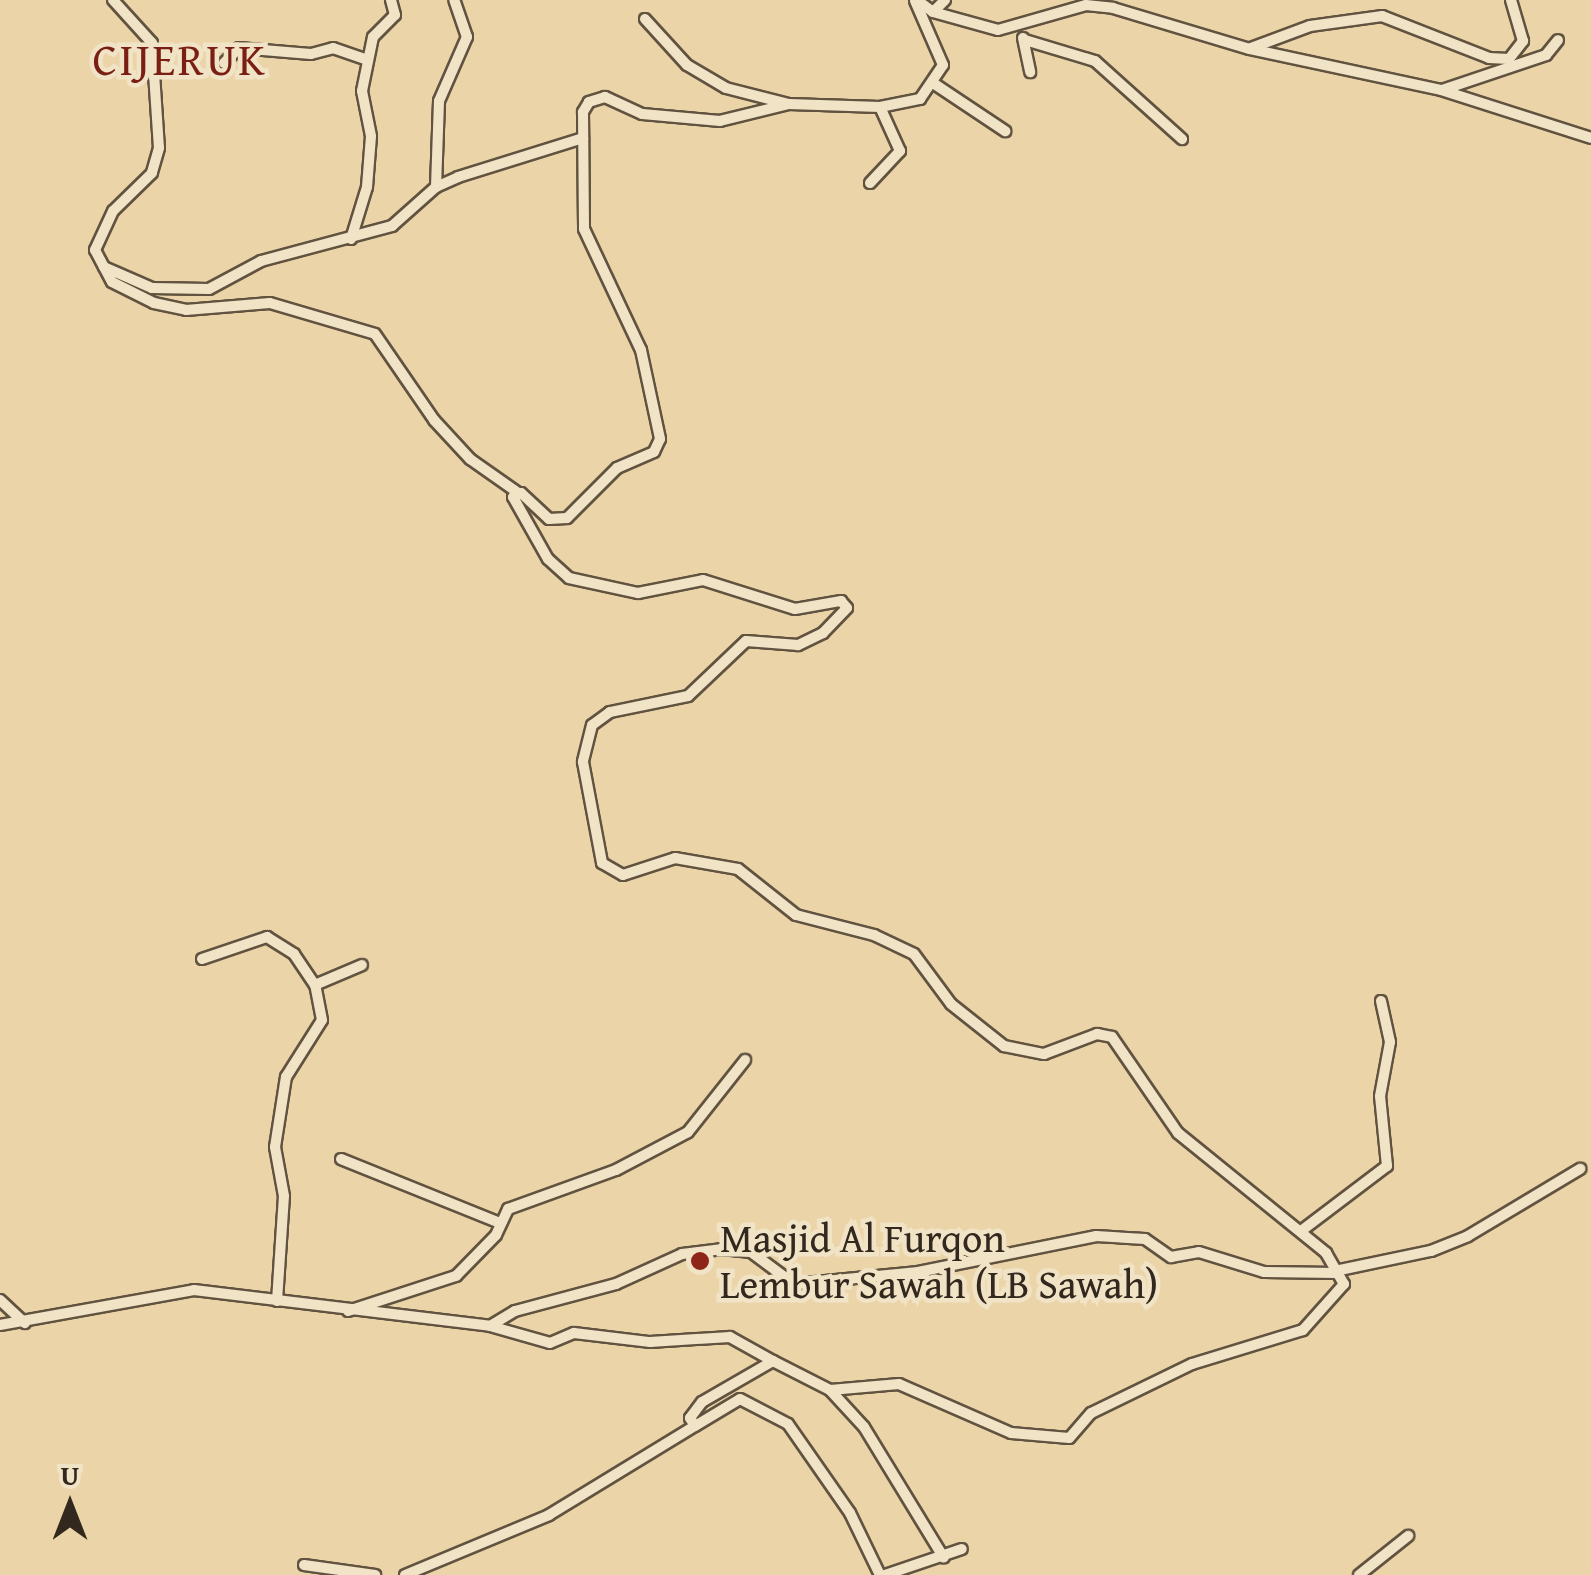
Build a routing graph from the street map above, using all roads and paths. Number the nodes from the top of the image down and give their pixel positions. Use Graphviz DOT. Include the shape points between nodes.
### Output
graph roads {
  1 [pos="113,0"];
  2 [pos="391,0"];
  3 [pos="454,0"];
  4 [pos="916,0"];
  5 [pos="944,0"];
  6 [pos="1511,0"];
  7 [pos="934,12"];
  8 [pos="645,19"];
  9 [pos="1015,30"];
  10 [pos="1025,40"];
  11 [pos="1558,40"];
  12 [pos="1250,49"];
  13 [pos="367,60"];
  14 [pos="224,63"];
  15 [pos="1030,72"];
  16 [pos="933,83"];
  17 [pos="1442,90"];
  18 [pos="789,104"];
  19 [pos="880,106"];
  20 [pos="1005,130"];
  21 [pos="583,138"];
  22 [pos="1591,138"];
  23 [pos="1182,139"];
  24 [pos="870,183"];
  25 [pos="436,187"];
  26 [pos="351,239"];
  27 [pos="100,265"];
  28 [pos="517,492"];
  29 [pos="202,959"];
  30 [pos="362,965"];
  31 [pos="314,985"];
  32 [pos="1382,1001"];
  33 [pos="745,1060"];
  34 [pos="341,1159"];
  35 [pos="1580,1170"];
  36 [pos="500,1223"];
  37 [pos="1300,1232"];
  38 [pos="1336,1272"];
  39 [pos="0,1300"];
  40 [pos="276,1301"];
  41 [pos="346,1311"];
  42 [pos="25,1323"];
  43 [pos="0,1325"];
  44 [pos="490,1326"];
  45 [pos="773,1361"];
  46 [pos="830,1390"];
  47 [pos="695,1426"];
  48 [pos="1408,1536"];
  49 [pos="962,1549"];
  50 [pos="944,1558"];
  51 [pos="304,1565"];
  52 [pos="375,1575"];
  53 [pos="405,1575"];
  54 [pos="882,1575"];
  55 [pos="1359,1575"];
  1 -- 27 [label="street" via="152,43 160,148 152,173 102,230 95,250"];
  2 -- 13 [label="street" via="394,16 373,37"];
  3 -- 25 [label="street" via="467,38 439,102"];
  4 -- 7 [label="street"];
  4 -- 16 [label="street" via="944,58"];
  5 -- 7 [label="street"];
  6 -- 12 [label="street" via="1523,41 1509,59 1489,58 1382,16 1330,21"];
  7 -- 9 [label="street" via="982,28"];
  8 -- 18 [label="street" via="688,66 726,88"];
  9 -- 10 [label="street"];
  9 -- 12 [label="street" via="1086,5"];
  10 -- 15 [label="street"];
  10 -- 23 [label="street" via="1095,61"];
  11 -- 17 [label="street" via="1546,55"];
  12 -- 17 [label="street"];
  13 -- 14 [label="street" via="333,48 311,54 238,48"];
  13 -- 26 [label="street" via="361,100 371,136 367,187"];
  16 -- 19 [label="street" via="920,99"];
  16 -- 20 [label="street"];
  17 -- 22 [label="street"];
  18 -- 19 [label="street"];
  18 -- 21 [label="street" via="720,120 642,114 605,97 584,106"];
  19 -- 24 [label="street" via="900,151"];
  21 -- 25 [label="street"];
  21 -- 28 [label="street" via="584,229 641,350 659,443 650,455 617,468 568,518 549,519"];
  25 -- 26 [label="street" via="392,226"];
  26 -- 27 [label="street" via="261,262 192,291 152,288"];
  27 -- 28 [label="street" via="112,282 154,304 219,310 270,303 374,334 434,420 470,459"];
  28 -- 37 [label="street" via="513,497 548,559 570,578 638,594 703,580 795,609 841,601 847,608 823,633 798,645 746,641 688,696 610,712 592,725 583,762 600,856 608,868 630,874 680,858 738,869 796,915 874,935 914,954 950,1004 1004,1046 1044,1054 1098,1034 1112,1037 1178,1133"];
  29 -- 31 [label="street" via="267,937 294,954"];
  30 -- 31 [label="street"];
  31 -- 40 [label="street" via="322,1020 286,1078 279,1106 275,1147 284,1196"];
  32 -- 37 [label="street" via="1390,1042 1380,1096 1387,1166"];
  33 -- 36 [label="street" via="688,1132 616,1170 526,1199"];
  34 -- 36 [label="street"];
  35 -- 38 [label="street" via="1468,1236"];
  36 -- 41 [label="street" via="456,1276"];
  37 -- 38 [label="street"];
  38 -- 44 [label="street" via="1252,1270 1199,1252 1170,1256 1146,1239 1096,1236 918,1272 794,1284 751,1252 721,1249 682,1254 616,1284 515,1311"];
  38 -- 46 [label="street" via="1342,1291 1309,1326 1192,1364 1090,1413 1069,1438 1011,1433 899,1384"];
  39 -- 42 [label="street"];
  40 -- 41 [label="street"];
  40 -- 42 [label="street" via="194,1290"];
  41 -- 44 [label="street"];
  42 -- 43 [label="street"];
  44 -- 45 [label="street" via="550,1343 574,1332 650,1342 730,1338"];
  45 -- 46 [label="street"];
  45 -- 47 [label="street" via="702,1402 690,1418"];
  46 -- 50 [label="street" via="874,1443"];
  47 -- 53 [label="street" via="549,1515"];
  47 -- 54 [label="street" via="740,1399 788,1424 850,1514"];
  48 -- 55 [label="street"];
  49 -- 50 [label="street"];
  50 -- 54 [label="street"];
  51 -- 52 [label="street"];
}
